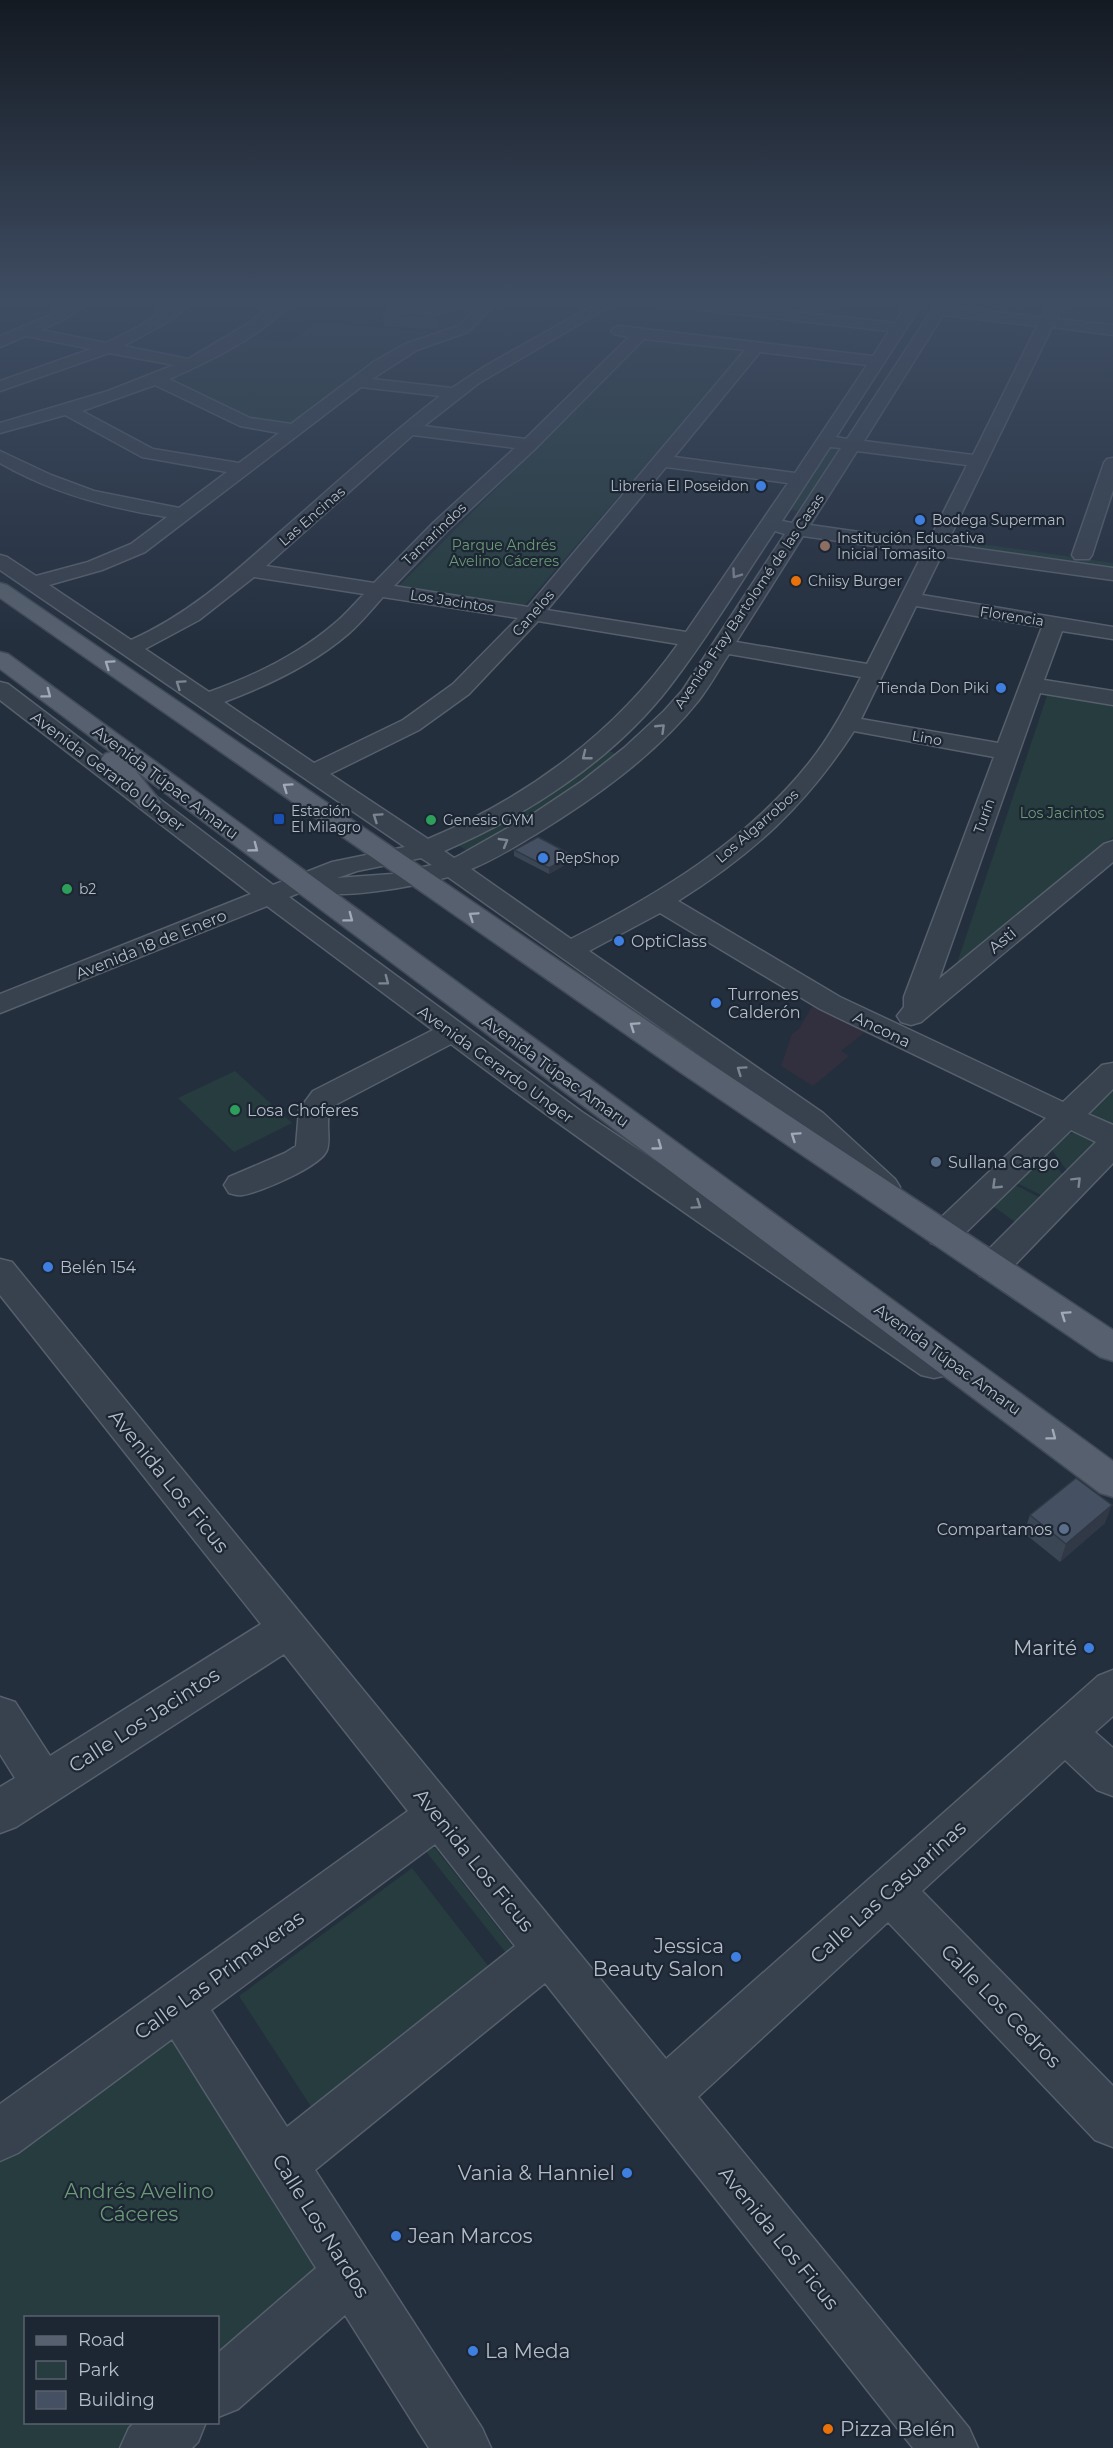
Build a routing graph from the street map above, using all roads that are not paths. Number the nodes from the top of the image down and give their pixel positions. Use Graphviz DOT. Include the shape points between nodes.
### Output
graph roads {
  1 [pos="47,415"];
  2 [pos="76,415"];
  3 [pos="232,415"];
  4 [pos="315,415"];
  5 [pos="427,415"];
  6 [pos="559,415"];
  7 [pos="700,415"];
  8 [pos="842,415"];
  9 [pos="870,415"];
  10 [pos="1002,415"];
  11 [pos="0,428"];
  12 [pos="410,429"];
  13 [pos="296,430"];
  14 [pos="825,441"];
  15 [pos="529,445"];
  16 [pos="850,445"];
  17 [pos="0,456"];
  18 [pos="663,461"];
  19 [pos="979,461"];
  20 [pos="243,468"];
  21 [pos="1112,468"];
  22 [pos="800,478"];
  23 [pos="182,514"];
  24 [pos="773,520"];
  25 [pos="803,523"];
  26 [pos="939,542"];
  27 [pos="1082,555"];
  28 [pos="1113,560"];
  29 [pos="0,561"];
  30 [pos="250,570"];
  31 [pos="1113,574"];
  32 [pos="33,583"];
  33 [pos="0,589"];
  34 [pos="378,590"];
  35 [pos="910,599"];
  36 [pos="534,614"];
  37 [pos="1054,623"];
  38 [pos="1113,633"];
  39 [pos="690,639"];
  40 [pos="722,646"];
  41 [pos="129,648"];
  42 [pos="0,659"];
  43 [pos="873,672"];
  44 [pos="1032,684"];
  45 [pos="0,689"];
  46 [pos="1113,698"];
  47 [pos="206,701"];
  48 [pos="80,718"];
  49 [pos="847,723"];
  50 [pos="609,738"];
  51 [pos="642,747"];
  52 [pos="1007,752"];
  53 [pos="313,774"];
  54 [pos="149,802"];
  55 [pos="1113,849"];
  56 [pos="387,856"];
  57 [pos="420,863"];
  58 [pos="451,868"];
  59 [pos="302,883"];
  60 [pos="271,896"];
  61 [pos="661,902"];
  62 [pos="570,950"];
  63 [pos="0,1004"];
  64 [pos="919,1009"];
  65 [pos="452,1032"];
  66 [pos="893,1034"];
  67 [pos="1113,1072"];
  68 [pos="1067,1117"];
  69 [pos="1113,1138"];
  70 [pos="1113,1144"];
  71 [pos="240,1185"];
  72 [pos="914,1216"];
  73 [pos="943,1235"];
  74 [pos="992,1267"];
  75 [pos="3,1279"];
  76 [pos="1113,1348"];
  77 [pos="1014,1408"];
  78 [pos="1113,1482"];
  79 [pos="288,1629"];
  80 [pos="1113,1689"];
  81 [pos="0,1716"];
  82 [pos="1065,1733"];
  83 [pos="1113,1776"];
  84 [pos="44,1784"];
  85 [pos="0,1812"];
  86 [pos="439,1815"];
  87 [pos="889,1890"];
  88 [pos="548,1951"];
  89 [pos="179,2005"];
  90 [pos="663,2095"];
  91 [pos="1113,2122"];
  92 [pos="0,2135"];
  93 [pos="281,2164"];
  94 [pos="351,2274"];
  95 [pos="219,2388"];
  96 [pos="176,2424"];
  97 [pos="148,2448"];
  98 [pos="462,2448"];
  99 [pos="949,2448"];
  1 -- 11 [label="street"];
  2 -- 20 [label="street" via="148,453"];
  3 -- 13 [label="street" via="246,422"];
  4 -- 13 [label="street"];
  5 -- 12 [label="street, Las Encinas"];
  6 -- 15 [label="street, Tamarindos"];
  7 -- 18 [label="street, Canelos"];
  8 -- 14 [label="street, Avenida Fray Bartolomé de las Casas"];
  9 -- 16 [label="street, Avenida Fray Bartolomé de las Casas"];
  10 -- 19 [label="street, Los Algarrobos"];
  12 -- 15 [label="street"];
  12 -- 30 [label="street, Las Encinas"];
  13 -- 20 [label="street"];
  14 -- 16 [label="street"];
  14 -- 22 [label="street, Avenida Fray Bartolomé de las Casas"];
  15 -- 34 [label="street, Tamarindos"];
  16 -- 19 [label="street"];
  16 -- 25 [label="street, Avenida Fray Bartolomé de las Casas"];
  17 -- 23 [label="street" via="42,480 76,493"];
  18 -- 22 [label="street"];
  18 -- 36 [label="street, Canelos"];
  19 -- 26 [label="street, Los Algarrobos"];
  20 -- 23 [label="street"];
  21 -- 27 [label="street"];
  22 -- 24 [label="street, Avenida Fray Bartolomé de las Casas"];
  23 -- 32 [label="street" via="126,554"];
  24 -- 25 [label="street"];
  24 -- 39 [label="street, Avenida Fray Bartolomé de las Casas, one-way"];
  25 -- 26 [label="street"];
  25 -- 40 [label="street, Avenida Fray Bartolomé de las Casas"];
  26 -- 27 [label="street"];
  26 -- 31 [label="street"];
  26 -- 35 [label="street, Los Algarrobos"];
  27 -- 28 [label="street"];
  29 -- 32 [label="street"];
  30 -- 34 [label="street, Los Jacintos"];
  30 -- 41 [label="street, Las Encinas" via="201,611 165,633"];
  32 -- 41 [label="street"];
  56 -- 33 [label="main road, one-way"];
  34 -- 36 [label="street, Los Jacintos"];
  34 -- 47 [label="street, Tamarindos" via="341,629 307,654 261,679"];
  35 -- 37 [label="street, Florencia"];
  35 -- 43 [label="street, Los Algarrobos"];
  36 -- 39 [label="street, Los Jacintos"];
  36 -- 53 [label="street, Canelos" via="461,689 411,725"];
  37 -- 38 [label="street, Florencia"];
  37 -- 44 [label="street, Turín"];
  39 -- 50 [label="street, Avenida Fray Bartolomé de las Casas" via="645,703"];
  40 -- 43 [label="street"];
  51 -- 40 [label="street, Avenida Fray Bartolomé de las Casas, one-way" via="691,695"];
  47 -- 41 [label="street, one-way"];
  42 -- 48 [label="main road, Avenida Túpac Amaru, one-way"];
  43 -- 49 [label="street, Los Algarrobos"];
  44 -- 46 [label="street"];
  44 -- 52 [label="street, Turín"];
  45 -- 54 [label="street, Avenida Gerardo Unger"];
  47 -- 53 [label="street"];
  48 -- 54 [label="main road"];
  48 -- 59 [label="main road, Avenida Túpac Amaru, one-way"];
  49 -- 52 [label="street, Lino"];
  49 -- 61 [label="street, Los Algarrobos" via="819,767 783,807 729,854"];
  50 -- 51 [label="street"];
  50 -- 57 [label="street, Avenida Fray Bartolomé de las Casas, one-way" via="570,769 458,835"];
  58 -- 51 [label="street, Avenida Fray Bartolomé de las Casas, one-way" via="547,817"];
  52 -- 64 [label="street, Turín" via="920,990"];
  57 -- 53 [label="street, one-way"];
  54 -- 60 [label="street, Avenida Gerardo Unger"];
  55 -- 64 [label="street, Asti"];
  56 -- 57 [label="main road"];
  56 -- 59 [label="street" via="342,867"];
  57 -- 58 [label="street, Avenida Fray Bartolomé de las Casas"];
  57 -- 59 [label="street, Avenida Fray Bartolomé de las Casas" via="345,886"];
  72 -- 57 [label="main road, one-way"];
  58 -- 62 [label="street"];
  59 -- 60 [label="street, Avenida 18 de Enero"];
  59 -- 77 [label="main road, Avenida Túpac Amaru, one-way"];
  60 -- 63 [label="street, Avenida 18 de Enero"];
  60 -- 65 [label="street, Avenida Gerardo Unger, one-way"];
  61 -- 62 [label="street, Los Algarrobos"];
  61 -- 66 [label="street, Ancona" via="811,992"];
  72 -- 62 [label="street, one-way" via="812,1120"];
  64 -- 66 [label="street, Asti"];
  65 -- 71 [label="street" via="324,1098 312,1117 311,1151"];
  65 -- 77 [label="street, Avenida Gerardo Unger, one-way" via="663,1183 921,1358"];
  66 -- 68 [label="street, Ancona"];
  67 -- 68 [label="street"];
  68 -- 69 [label="street, Ancona"];
  68 -- 73 [label="street, one-way"];
  74 -- 70 [label="street, one-way"];
  72 -- 73 [label="main road"];
  73 -- 74 [label="main road"];
  76 -- 74 [label="main road, one-way"];
  75 -- 79 [label="street, Avenida Los Ficus"];
  77 -- 78 [label="main road, Avenida Túpac Amaru, one-way"];
  79 -- 84 [label="street, Calle Los Jacintos"];
  79 -- 86 [label="street, Avenida Los Ficus"];
  80 -- 82 [label="street, Calle Las Casuarinas"];
  81 -- 84 [label="street"];
  82 -- 83 [label="street"];
  82 -- 87 [label="street, Calle Las Casuarinas"];
  84 -- 85 [label="street, Calle Los Jacintos"];
  86 -- 88 [label="street, Avenida Los Ficus"];
  86 -- 89 [label="street, Calle Las Primaveras"];
  87 -- 90 [label="street, Calle Las Casuarinas"];
  87 -- 91 [label="street, Calle Los Cedros"];
  88 -- 90 [label="street, Avenida Los Ficus"];
  88 -- 93 [label="street"];
  89 -- 92 [label="street, Calle Las Primaveras"];
  89 -- 93 [label="street, Calle Los Nardos"];
  90 -- 99 [label="street, Avenida Los Ficus"];
  93 -- 94 [label="street, Calle Los Nardos"];
  94 -- 95 [label="street"];
  94 -- 98 [label="street, Calle Los Nardos"];
  96 -- 97 [label="street"];
}
